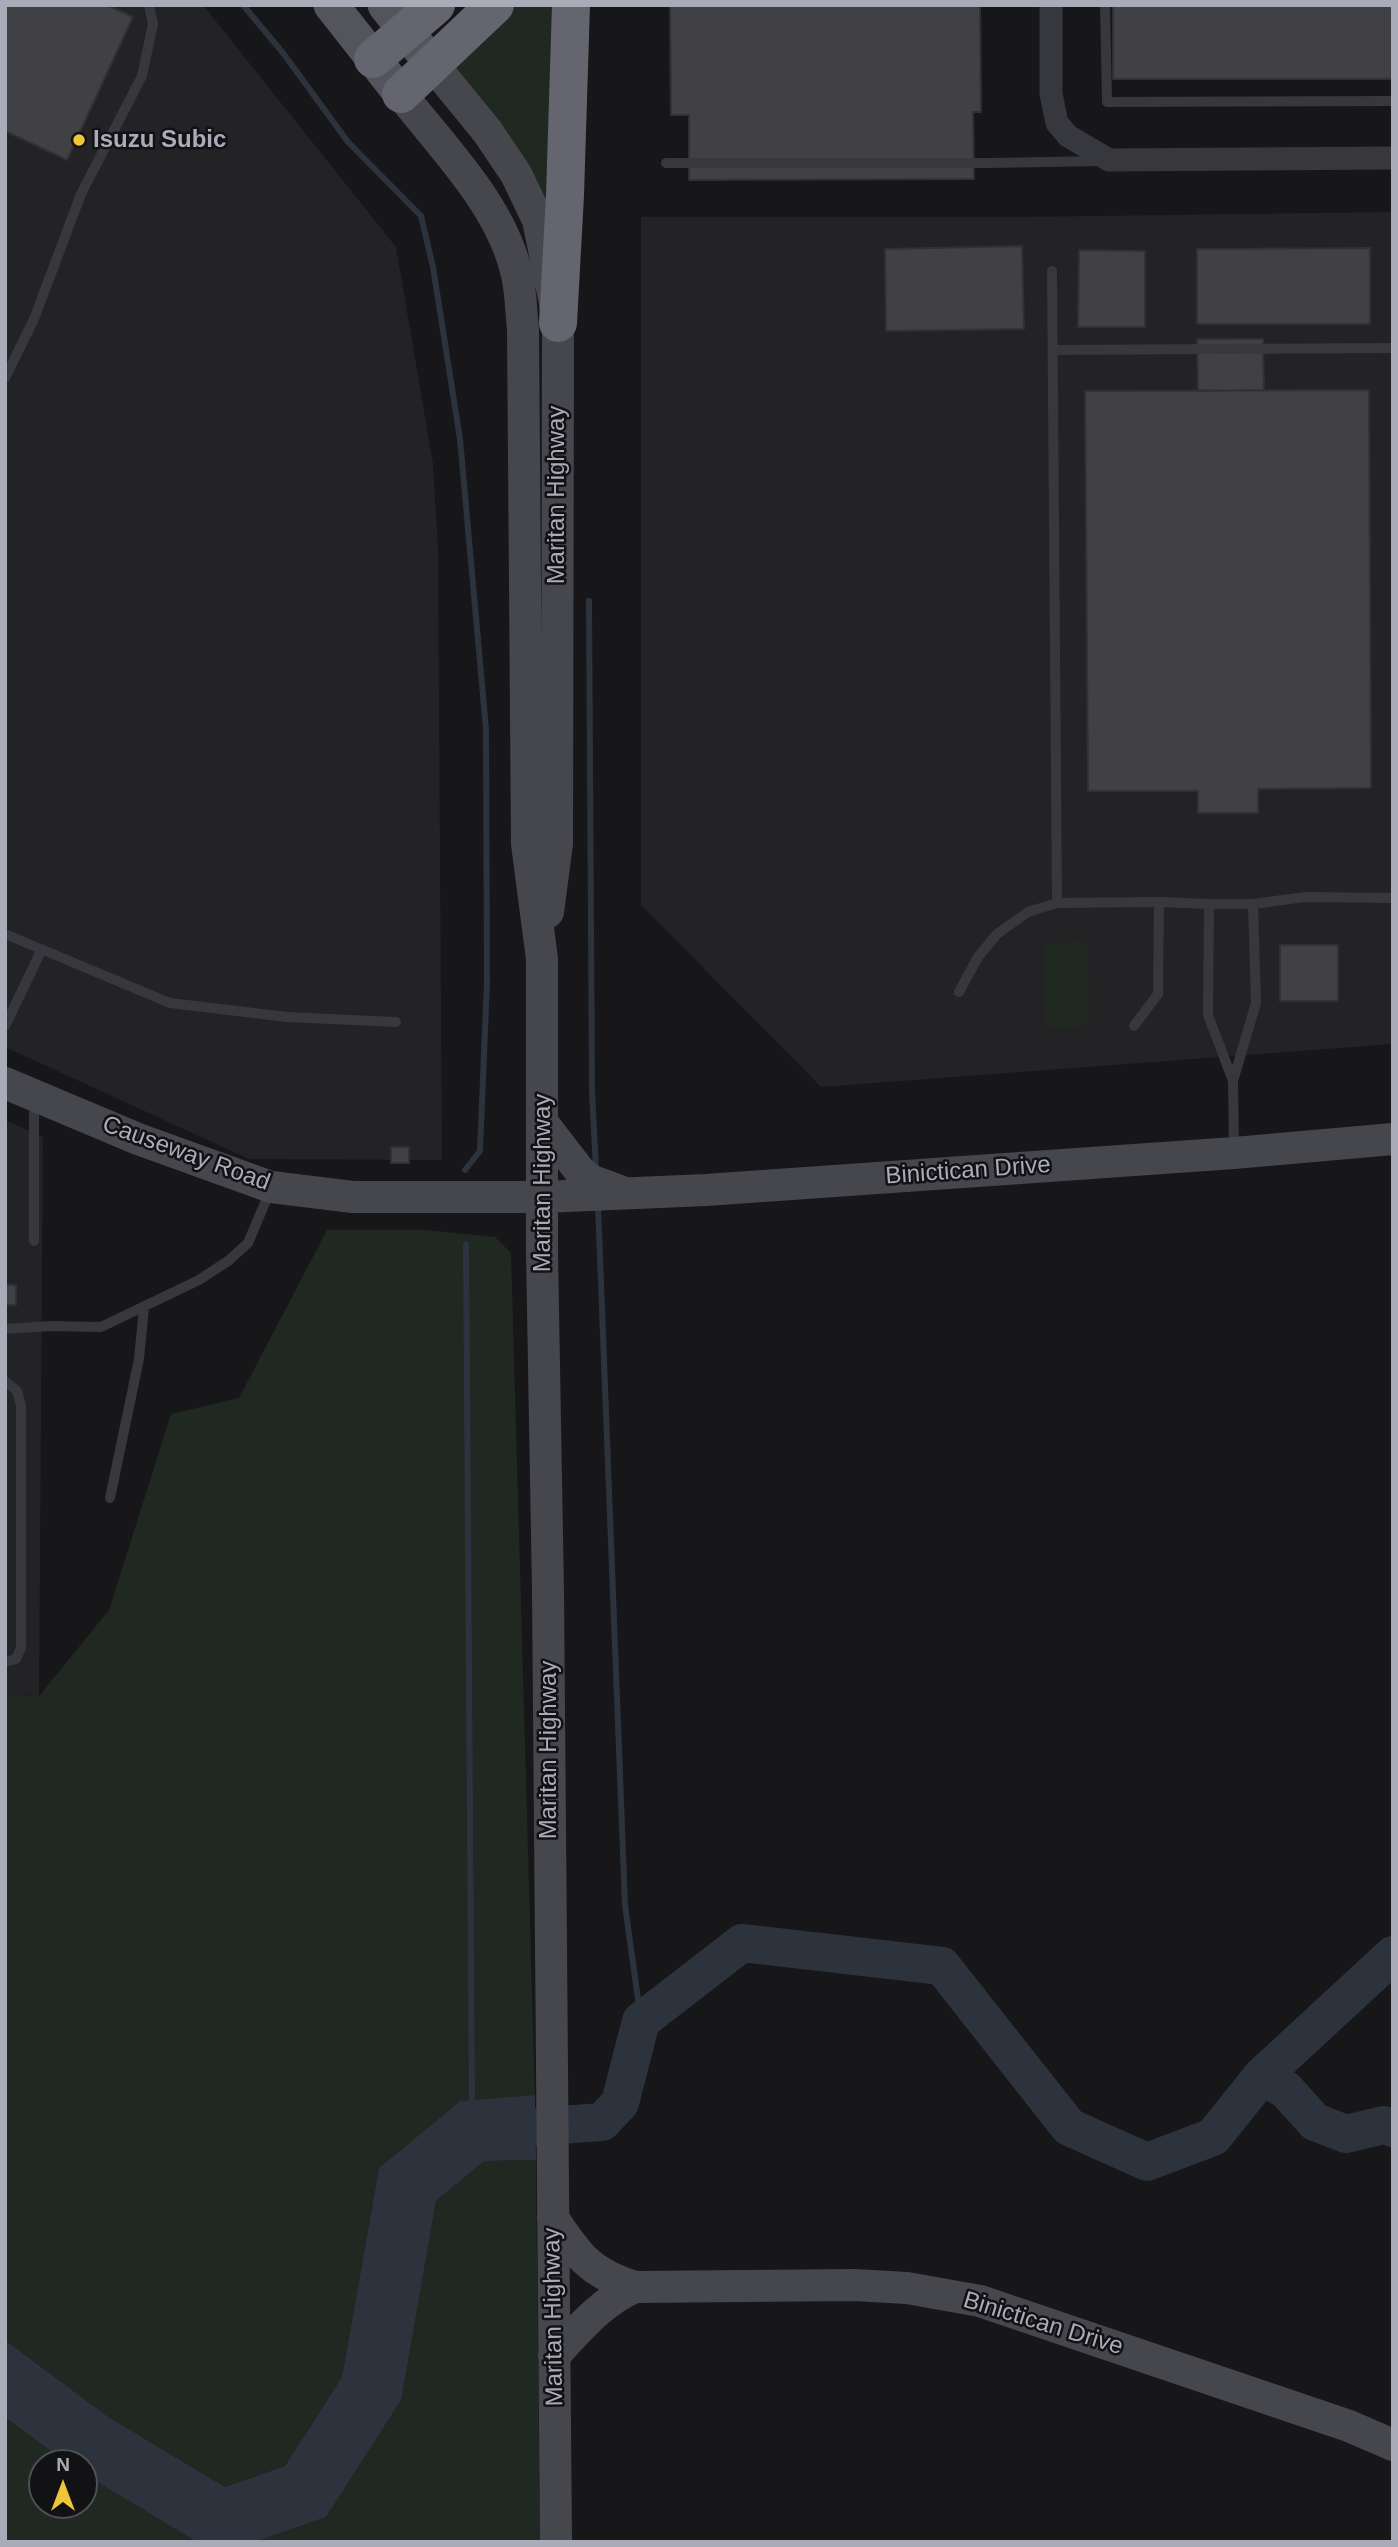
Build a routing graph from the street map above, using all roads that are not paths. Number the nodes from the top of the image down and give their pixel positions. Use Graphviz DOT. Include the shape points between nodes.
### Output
graph roads {
  1 [pos="149,5"];
  2 [pos="331,5"];
  3 [pos="436,5"];
  4 [pos="495,5"];
  5 [pos="571,5"];
  6 [pos="1051,5"];
  7 [pos="1105,5"];
  8 [pos="396,19"];
  9 [pos="373,59"];
  10 [pos="433,65"];
  11 [pos="401,94"];
  12 [pos="1393,101"];
  13 [pos="1393,158"];
  14 [pos="1109,160"];
  15 [pos="666,163"];
  16 [pos="1052,271"];
  17 [pos="558,323"];
  18 [pos="1393,348"];
  19 [pos="1053,350"];
  20 [pos="5,378"];
  21 [pos="1393,898"];
  22 [pos="1159,902"];
  23 [pos="1057,903"];
  24 [pos="1253,904"];
  25 [pos="1209,905"];
  26 [pos="5,934"];
  27 [pos="43,949"];
  28 [pos="542,959"];
  29 [pos="959,992"];
  30 [pos="396,1022"];
  31 [pos="5,1026"];
  32 [pos="1134,1026"];
  33 [pos="1233,1081"];
  34 [pos="19,1089"];
  35 [pos="542,1122"];
  36 [pos="1393,1139"];
  37 [pos="1234,1153"];
  38 [pos="271,1188"];
  39 [pos="628,1194"];
  40 [pos="543,1197"];
  41 [pos="34,1241"];
  42 [pos="144,1308"];
  43 [pos="5,1329"];
  44 [pos="5,1381"];
  45 [pos="110,1497"];
  46 [pos="5,1662"];
  47 [pos="553,2218"];
  48 [pos="635,2287"];
  49 [pos="554,2356"];
  50 [pos="1393,2445"];
  51 [pos="556,2542"];
  1 -- 20 [label="lane" via="153,24 142,76 81,194 34,319"];
  2 -- 9 [label="main road"];
  3 -- 8 [label="highway"];
  4 -- 10 [label="highway"];
  5 -- 17 [label="highway"];
  6 -- 14 [label="street" via="1051,94 1057,123 1068,136"];
  7 -- 12 [label="lane" via="1107,102"];
  8 -- 9 [label="highway"];
  8 -- 10 [label="main road"];
  9 -- 11 [label="main road"];
  10 -- 11 [label="highway"];
  10 -- 17 [label="main road, Maritan Highway" via="516,174 538,220"];
  11 -- 28 [label="main road, Maritan Highway" via="483,198 499,225 517,275 523,329 527,844"];
  13 -- 14 [label="street"];
  14 -- 15 [label="lane"];
  16 -- 19 [label="lane"];
  17 -- 28 [label="main road, Maritan Highway" via="557,844"];
  18 -- 19 [label="lane"];
  19 -- 23 [label="lane"];
  21 -- 24 [label="lane" via="1305,897"];
  22 -- 23 [label="lane"];
  22 -- 25 [label="lane"];
  22 -- 32 [label="lane" via="1158,994"];
  23 -- 29 [label="lane" via="1028,912 997,934"];
  24 -- 25 [label="lane"];
  24 -- 33 [label="lane" via="1256,1003"];
  25 -- 33 [label="lane" via="1208,1015"];
  26 -- 27 [label="lane"];
  27 -- 30 [label="lane" via="170,1003 287,1017"];
  27 -- 31 [label="lane"];
  28 -- 35 [label="main road, Maritan Highway"];
  33 -- 37 [label="lane"];
  34 -- 38 [label="main road, Causeway Road"];
  34 -- 41 [label="lane"];
  35 -- 39 [label="main road" via="590,1180"];
  35 -- 40 [label="main road, Maritan Highway"];
  36 -- 37 [label="main road, Binictican Drive"];
  37 -- 39 [label="main road, Binictican Drive"];
  38 -- 40 [label="main road, Causeway Road" via="353,1197"];
  38 -- 42 [label="lane" via="248,1243 199,1280"];
  39 -- 40 [label="main road, Binictican Drive"];
  40 -- 47 [label="main road, Maritan Highway"];
  42 -- 43 [label="lane" via="101,1327"];
  42 -- 45 [label="lane" via="139,1359"];
  44 -- 46 [label="lane" via="17,1391 21,1406 21,1648 16,1658"];
  47 -- 48 [label="main road, Binictican Drive" via="593,2269"];
  47 -- 49 [label="main road, Maritan Highway"];
  48 -- 49 [label="main road" via="618,2294"];
  48 -- 50 [label="main road, Binictican Drive" via="854,2285 907,2288 980,2301"];
  49 -- 51 [label="main road, Maritan Highway"];
}
